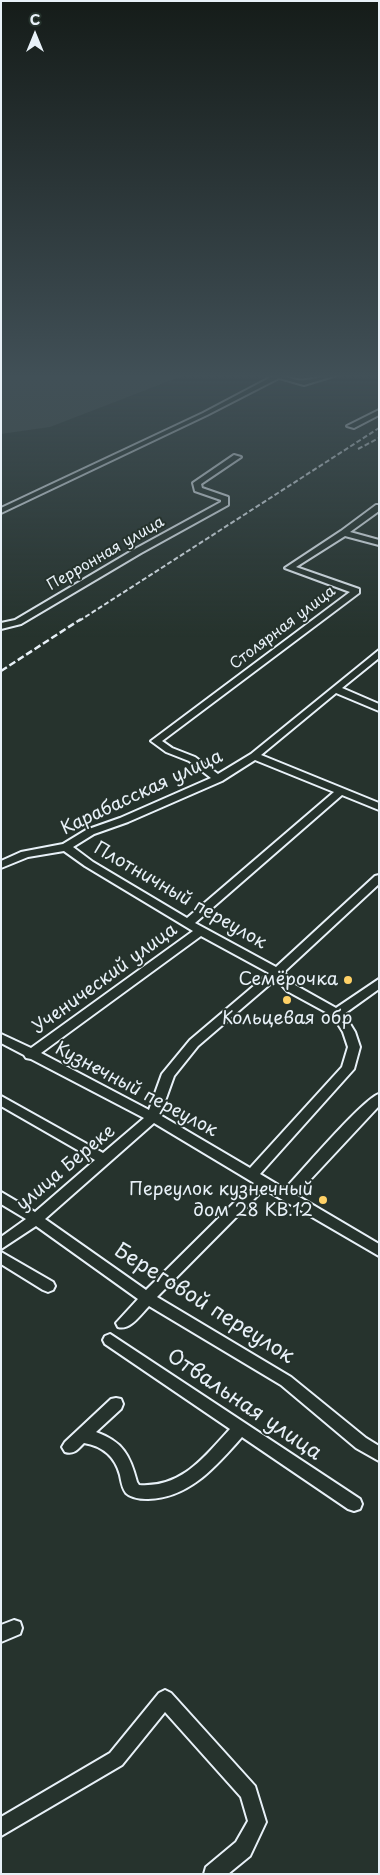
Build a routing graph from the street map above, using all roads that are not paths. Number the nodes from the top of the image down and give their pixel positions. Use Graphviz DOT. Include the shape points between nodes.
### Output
graph roads {
  1 [pos="103,462"];
  2 [pos="229,462"];
  3 [pos="379,507"];
  4 [pos="1,511"];
  5 [pos="344,533"];
  6 [pos="379,543"];
  7 [pos="1,626"];
  8 [pos="379,653"];
  9 [pos="335,689"];
  10 [pos="379,708"];
  11 [pos="254,756"];
  12 [pos="218,778"];
  13 [pos="340,792"];
  14 [pos="379,806"];
  15 [pos="66,847"];
  16 [pos="1,865"];
  17 [pos="379,878"];
  18 [pos="187,924"];
  19 [pos="200,931"];
  20 [pos="277,972"];
  21 [pos="376,990"];
  22 [pos="337,1013"];
  23 [pos="1,1038"];
  24 [pos="30,1055"];
  25 [pos="379,1098"];
  26 [pos="1,1100"];
  27 [pos="153,1118"];
  28 [pos="105,1160"];
  29 [pos="258,1178"];
  30 [pos="287,1196"];
  31 [pos="1,1197"];
  32 [pos="36,1219"];
  33 [pos="1,1244"];
  34 [pos="379,1251"];
  35 [pos="1,1257"];
  36 [pos="48,1286"];
  37 [pos="148,1299"];
  38 [pos="123,1323"];
  39 [pos="110,1340"];
  40 [pos="116,1404"];
  41 [pos="240,1428"];
  42 [pos="81,1436"];
  43 [pos="70,1447"];
  44 [pos="379,1454"];
  45 [pos="354,1504"];
  46 [pos="1,1828"];
  47 [pos="213,1874"];
  1 -- 4 [label="street"];
  2 -- 7 [label="street, Перронная улица" via="197,483 198,489 226,499 225,503 138,550 18,622"];
  3 -- 5 [label="street, Столярная улица"];
  5 -- 6 [label="street"];
  5 -- 12 [label="street, Столярная улица" via="288,568 356,591 156,741 192,759"];
  8 -- 9 [label="street, Карабасская улица"];
  9 -- 10 [label="street"];
  9 -- 11 [label="street, Карабасская улица"];
  11 -- 12 [label="street, Карабасская улица"];
  11 -- 13 [label="street"];
  12 -- 15 [label="street, Карабасская улица" via="90,832"];
  13 -- 14 [label="street"];
  13 -- 18 [label="street, Ученический улица"];
  15 -- 16 [label="street, Карабасская улица" via="25,854"];
  15 -- 18 [label="street, Плотничный переулок"];
  17 -- 20 [label="street"];
  18 -- 19 [label="street, Плотничный переулок"];
  19 -- 20 [label="street, Плотничный переулок"];
  19 -- 24 [label="street, Ученический улица"];
  20 -- 22 [label="street, Плотничный переулок" via="291,988"];
  20 -- 27 [label="street" via="194,1043 168,1074"];
  21 -- 22 [label="street"];
  22 -- 29 [label="street" via="350,1032 354,1047 348,1069"];
  23 -- 24 [label="street, Кузнечный переулок"];
  24 -- 27 [label="street, Кузнечный переулок"];
  25 -- 30 [label="street"];
  26 -- 28 [label="street"];
  27 -- 28 [label="street, улица Береке"];
  27 -- 29 [label="street, Кузнечный переулок"];
  28 -- 32 [label="street, улица Береке"];
  29 -- 30 [label="street, Кузнечный переулок"];
  29 -- 37 [label="street"];
  30 -- 34 [label="street, Кузнечный переулок"];
  31 -- 32 [label="street, Береговой переулок"];
  32 -- 33 [label="street, улица Береке"];
  32 -- 37 [label="street, Береговой переулок"];
  35 -- 36 [label="street"];
  37 -- 38 [label="street"];
  37 -- 44 [label="street, Береговой переулок" via="286,1380"];
  39 -- 41 [label="street, Отвальная улица"];
  40 -- 42 [label="street"];
  41 -- 42 [label="street" via="206,1466 179,1486 153,1493 136,1491 131,1487 122,1458 106,1442"];
  41 -- 45 [label="street, Отвальная улица"];
  42 -- 43 [label="street"];
  46 -- 47 [label="street" via="116,1759 165,1699 250,1792 257,1822 243,1849"];
}
